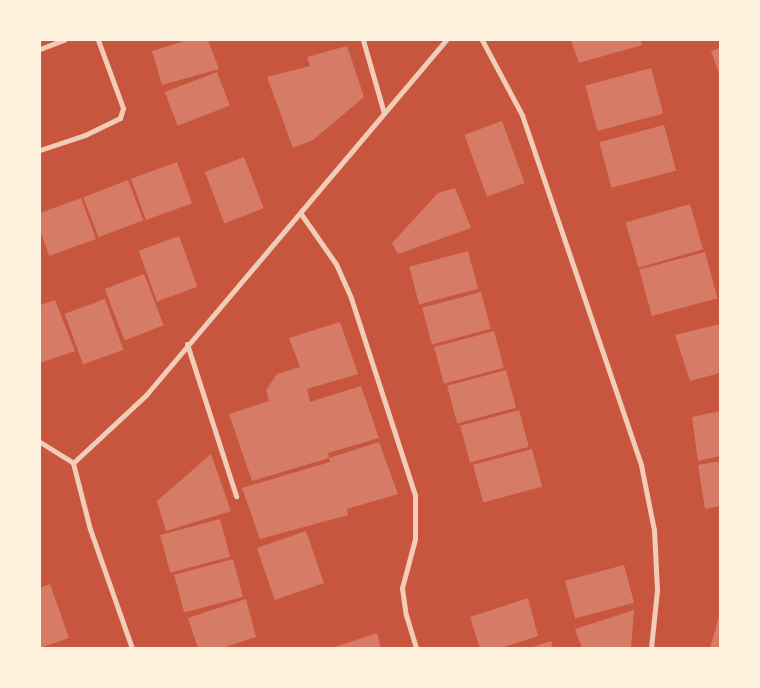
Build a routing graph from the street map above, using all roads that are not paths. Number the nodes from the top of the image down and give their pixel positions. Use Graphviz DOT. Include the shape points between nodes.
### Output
graph roads {
  1 [pos="64,40"];
  2 [pos="98,40"];
  3 [pos="363,40"];
  4 [pos="446,40"];
  5 [pos="482,40"];
  6 [pos="40,48"];
  7 [pos="384,113"];
  8 [pos="40,150"];
  9 [pos="301,214"];
  10 [pos="188,344"];
  11 [pos="40,442"];
  12 [pos="72,463"];
  13 [pos="236,496"];
  14 [pos="132,648"];
  15 [pos="416,648"];
  16 [pos="651,648"];
  1 -- 6 [label="street"];
  2 -- 8 [label="street" via="123,108 120,118 85,135"];
  3 -- 7 [label="street"];
  4 -- 7 [label="street"];
  5 -- 16 [label="street" via="522,115 641,465 654,530 657,590"];
  7 -- 9 [label="street"];
  9 -- 10 [label="street"];
  9 -- 15 [label="street" via="331,256 351,298 415,495 415,539 402,588"];
  10 -- 12 [label="street" via="146,395"];
  10 -- 13 [label="street"];
  11 -- 12 [label="street"];
  12 -- 14 [label="street" via="90,529"];
}
